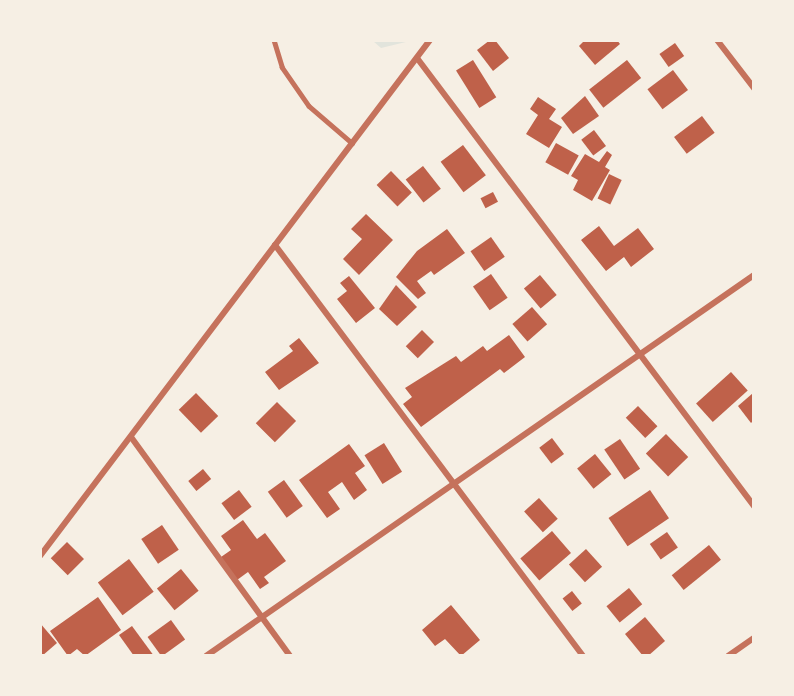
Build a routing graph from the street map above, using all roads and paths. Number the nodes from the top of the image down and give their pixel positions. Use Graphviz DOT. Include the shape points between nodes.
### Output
graph roads {
  1 [pos="274,40"];
  2 [pos="430,40"];
  3 [pos="717,40"];
  4 [pos="417,58"];
  5 [pos="753,88"];
  6 [pos="352,143"];
  7 [pos="275,245"];
  8 [pos="753,276"];
  9 [pos="640,354"];
  10 [pos="131,437"];
  11 [pos="454,484"];
  12 [pos="753,506"];
  13 [pos="40,556"];
  14 [pos="262,617"];
  15 [pos="753,638"];
  16 [pos="206,656"];
  17 [pos="290,656"];
  18 [pos="583,656"];
  19 [pos="728,656"];
  1 -- 6 [label="lane" via="282,67 309,106"];
  2 -- 4 [label="street"];
  3 -- 5 [label="street"];
  4 -- 6 [label="street"];
  4 -- 9 [label="street"];
  6 -- 7 [label="street"];
  7 -- 10 [label="street"];
  7 -- 11 [label="street"];
  8 -- 9 [label="street"];
  9 -- 11 [label="street"];
  9 -- 12 [label="street"];
  10 -- 13 [label="street"];
  10 -- 14 [label="street"];
  11 -- 14 [label="street"];
  11 -- 18 [label="street"];
  14 -- 16 [label="street"];
  14 -- 17 [label="street"];
  15 -- 19 [label="street"];
}
